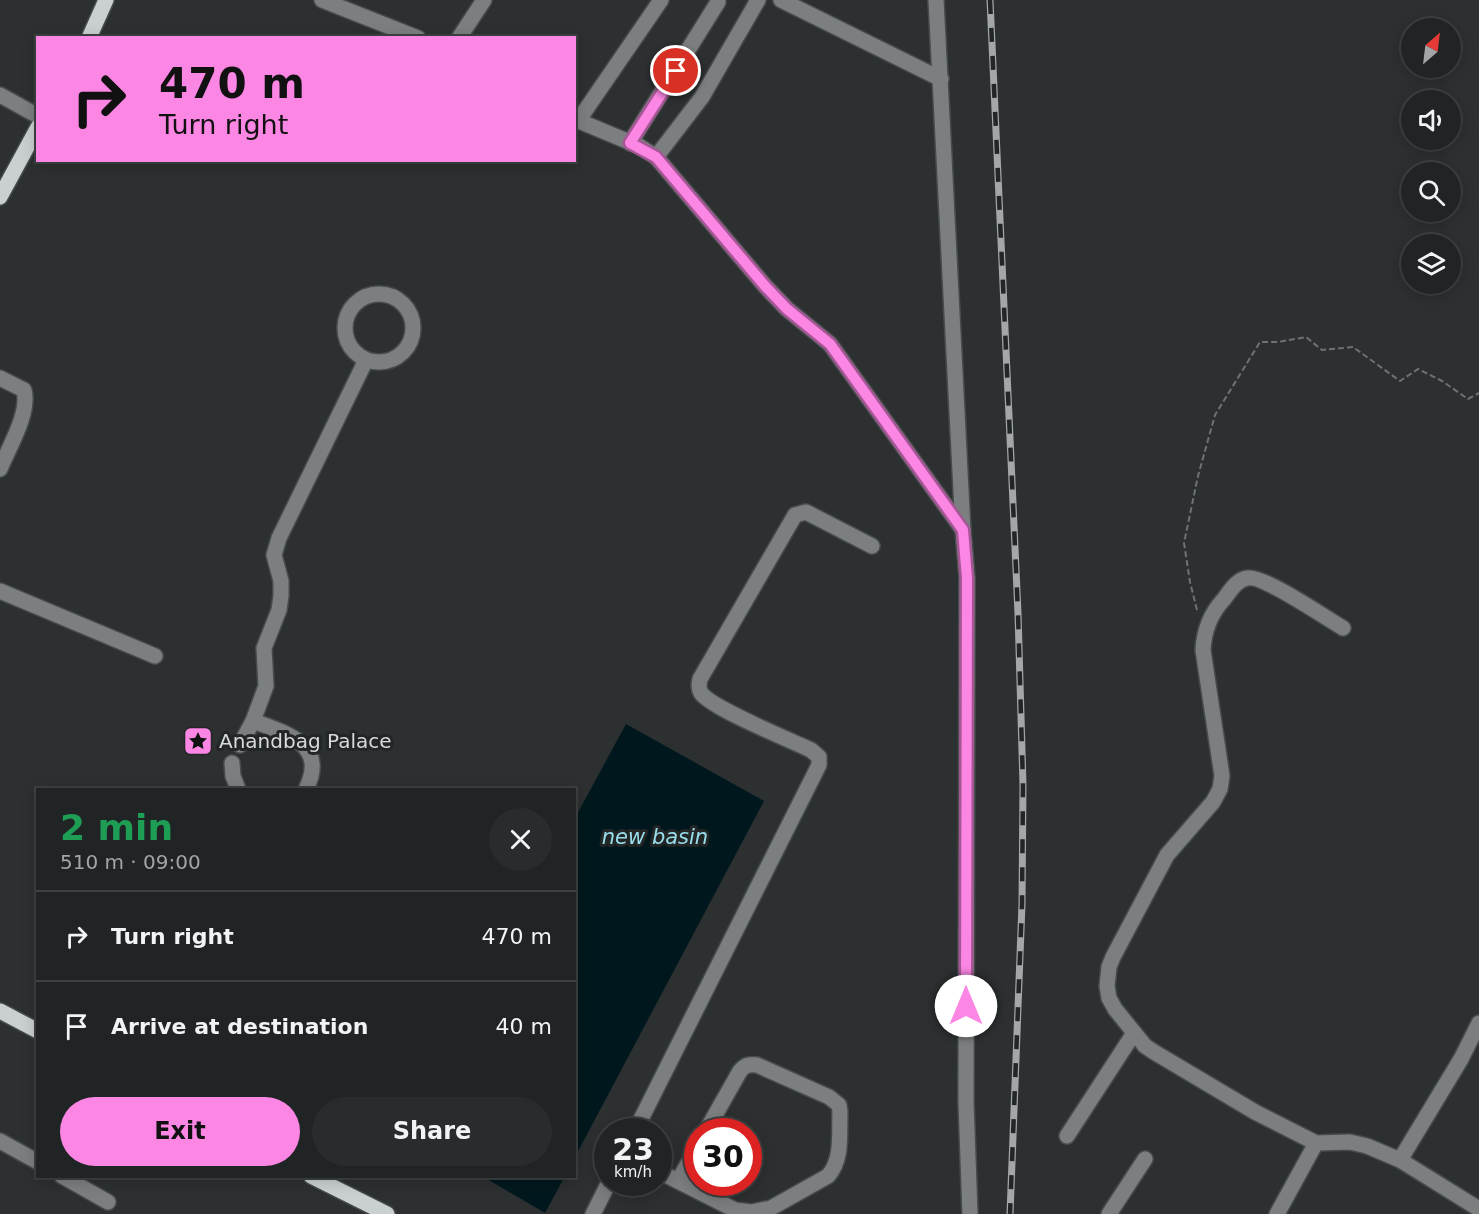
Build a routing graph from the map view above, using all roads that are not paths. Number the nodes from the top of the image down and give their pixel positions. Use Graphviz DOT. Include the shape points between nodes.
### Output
graph roads {
  1 [pos="106,0"];
  2 [pos="322,0"];
  3 [pos="484,0"];
  4 [pos="661,0"];
  5 [pos="758,0"];
  6 [pos="781,0"];
  7 [pos="936,0"];
  8 [pos="718,2"];
  9 [pos="354,6"];
  10 [pos="90,36"];
  11 [pos="414,36"];
  12 [pos="460,36"];
  13 [pos="941,79"];
  14 [pos="0,96"];
  15 [pos="36,116"];
  16 [pos="576,120"];
  17 [pos="36,131"];
  18 [pos="630,143"];
  19 [pos="656,157"];
  20 [pos="0,197"];
  21 [pos="366,360"];
  22 [pos="0,378"];
  23 [pos="0,469"];
  24 [pos="963,530"];
  25 [pos="872,546"];
  26 [pos="0,591"];
  27 [pos="1343,628"];
  28 [pos="155,656"];
  29 [pos="253,721"];
  30 [pos="240,745"];
  31 [pos="232,763"];
  32 [pos="240,788"];
  33 [pos="306,788"];
  34 [pos="0,1011"];
  35 [pos="1479,1023"];
  36 [pos="36,1030"];
  37 [pos="1134,1033"];
  38 [pos="642,1118"];
  39 [pos="713,1118"];
  40 [pos="1067,1136"];
  41 [pos="0,1141"];
  42 [pos="1316,1143"];
  43 [pos="1145,1159"];
  44 [pos="1400,1160"];
  45 [pos="36,1161"];
  46 [pos="684,1170"];
  47 [pos="66,1178"];
  48 [pos="315,1178"];
  49 [pos="672,1178"];
  50 [pos="678,1181"];
  51 [pos="684,1184"];
  52 [pos="602,1196"];
  53 [pos="707,1196"];
  54 [pos="108,1202"];
  55 [pos="1478,1206"];
  56 [pos="387,1214"];
  57 [pos="593,1214"];
  58 [pos="970,1214"];
  59 [pos="1109,1214"];
  60 [pos="1277,1214"];
  1 -- 10 [label="main road"];
  2 -- 9 [label="street"];
  3 -- 12 [label="street"];
  4 -- 16 [label="street"];
  5 -- 19 [label="street" via="702,98"];
  6 -- 13 [label="street"];
  7 -- 13 [label="street"];
  8 -- 18 [label="street"];
  9 -- 11 [label="street"];
  13 -- 24 [label="street"];
  14 -- 15 [label="street"];
  16 -- 18 [label="street"];
  17 -- 20 [label="main road"];
  18 -- 19 [label="street"];
  19 -- 24 [label="street" via="765,286 830,344"];
  21 -- 21 [label="street" via="356,354 345,335 348,313 364,297 375,294 397,299 405,306 414,327 407,349 389,362"];
  21 -- 29 [label="street" via="279,538 274,555 281,596 264,648 266,687"];
  22 -- 23 [label="street" via="24,390 27,399"];
  24 -- 58 [label="street" via="967,578 966,1102"];
  25 -- 38 [label="street" via="806,512 795,515 700,679 700,692 717,706 811,750 819,757 819,765"];
  26 -- 28 [label="street"];
  27 -- 37 [label="street" via="1254,577 1239,581 1215,609 1203,650 1222,776 1220,789 1167,855 1109,967 1109,998"];
  29 -- 30 [label="street"];
  29 -- 33 [label="street" via="287,734 310,752 313,765"];
  31 -- 32 [label="street" via="233,776"];
  34 -- 36 [label="main road"];
  35 -- 44 [label="street"];
  37 -- 40 [label="street"];
  37 -- 42 [label="street" via="1166,1060"];
  39 -- 53 [label="street" via="740,1071 751,1064 758,1065 839,1104 838,1160 828,1176 771,1208 735,1210"];
  41 -- 45 [label="street"];
  42 -- 44 [label="street" via="1350,1142"];
  42 -- 60 [label="street"];
  43 -- 59 [label="street"];
  44 -- 55 [label="street"];
  46 -- 50 [label="street"];
  47 -- 54 [label="street"];
  48 -- 56 [label="main road"];
  49 -- 50 [label="street"];
  50 -- 51 [label="street"];
  52 -- 57 [label="street"];
}
